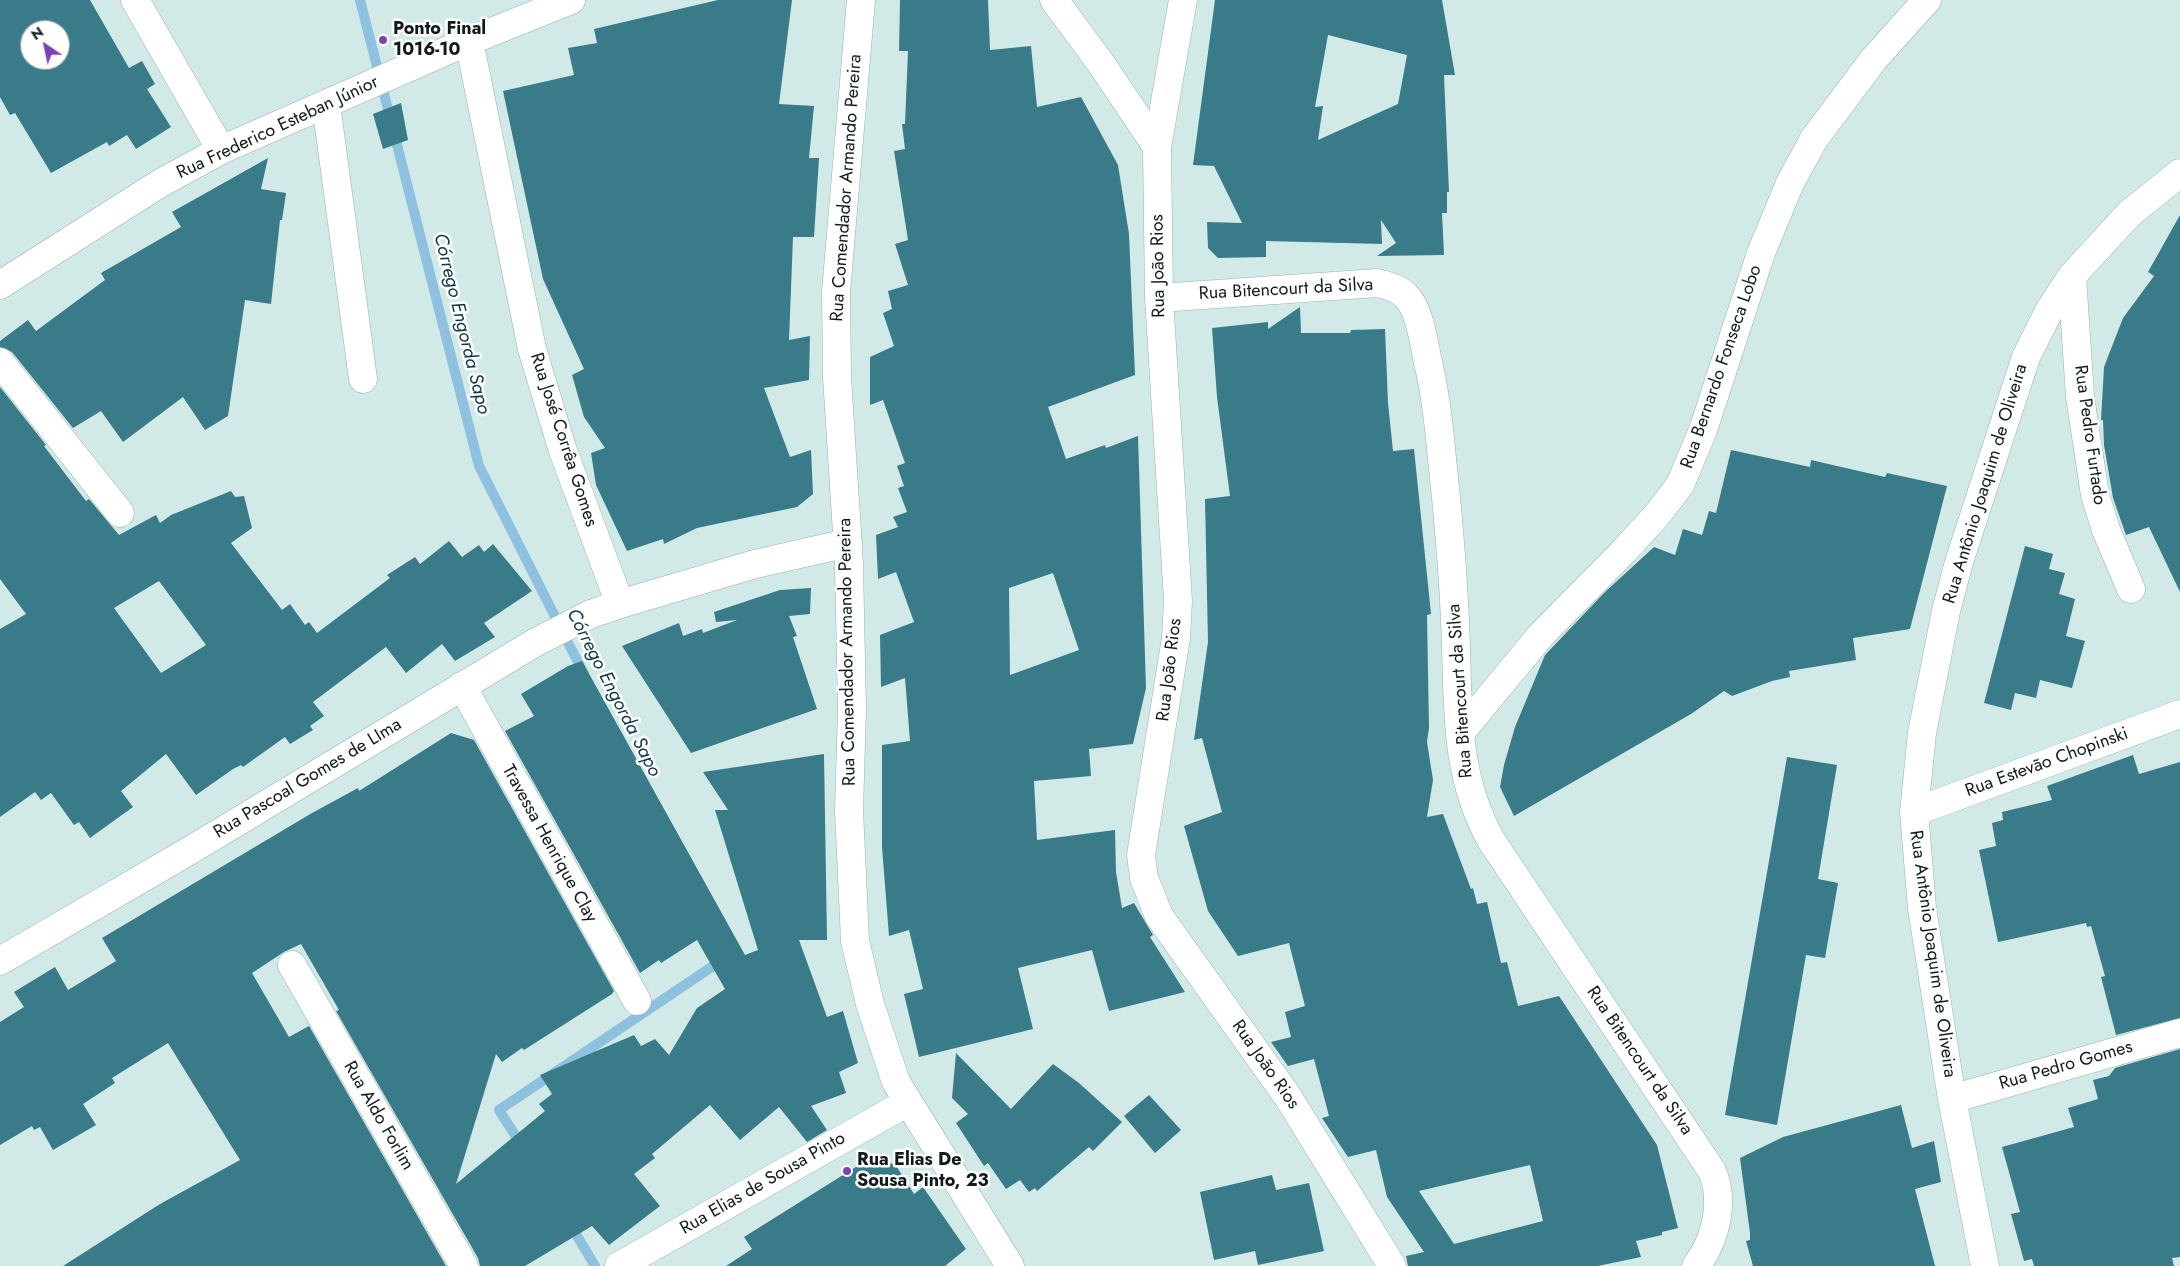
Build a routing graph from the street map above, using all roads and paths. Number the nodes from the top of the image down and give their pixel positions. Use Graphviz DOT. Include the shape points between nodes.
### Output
graph roads {
  1 [pos="135,0"];
  2 [pos="572,0"];
  3 [pos="861,0"];
  4 [pos="1054,0"];
  5 [pos="1182,0"];
  6 [pos="1928,0"];
  7 [pos="547,6"];
  8 [pos="469,41"];
  9 [pos="326,104"];
  10 [pos="1157,147"];
  11 [pos="221,150"];
  12 [pos="2180,173"];
  13 [pos="2072,276"];
  14 [pos="0,285"];
  15 [pos="1159,298"];
  16 [pos="0,362"];
  17 [pos="363,380"];
  18 [pos="120,513"];
  19 [pos="848,543"];
  20 [pos="2131,589"];
  21 [pos="620,604"];
  22 [pos="462,686"];
  23 [pos="2180,714"];
  24 [pos="1460,732"];
  25 [pos="1914,812"];
  26 [pos="0,961"];
  27 [pos="292,965"];
  28 [pos="637,1001"];
  29 [pos="2180,1033"];
  30 [pos="1952,1099"];
  31 [pos="908,1102"];
  32 [pos="464,1266"];
  33 [pos="619,1266"];
  34 [pos="1010,1266"];
  35 [pos="1392,1266"];
  36 [pos="1696,1266"];
  37 [pos="1985,1266"];
  1 -- 11 [label="street"];
  2 -- 7 [label="street, Rua Frederico Esteban Júnior"];
  3 -- 19 [label="street, Rua Comendador Armando Pereira" via="836,292 837,377"];
  4 -- 10 [label="street"];
  5 -- 10 [label="street, Rua João Rios"];
  6 -- 24 [label="street, Rua Bernardo Fonseca Lobo" via="1874,59 1814,138 1790,183 1761,253 1703,430 1680,485 1624,551 1541,635"];
  7 -- 8 [label="street, Rua Frederico Esteban Júnior"];
  8 -- 9 [label="street, Rua Frederico Esteban Júnior"];
  8 -- 21 [label="street, Rua José Corrêa Gomes" via="532,349 563,451"];
  9 -- 11 [label="street, Rua Frederico Esteban Júnior"];
  9 -- 17 [label="street"];
  10 -- 15 [label="street, Rua João Rios"];
  11 -- 14 [label="street, Rua Frederico Esteban Júnior" via="159,184"];
  12 -- 13 [label="street, Rua Antônio Joaquim de Oliveira" via="2129,214"];
  13 -- 20 [label="street, Rua Pedro Furtado" via="2080,397 2095,494"];
  13 -- 25 [label="street, Rua Antônio Joaquim de Oliveira" via="2049,310 2026,357 1964,545 1946,611 1922,732"];
  15 -- 24 [label="street, Rua Bitencourt da Silva" via="1377,283 1396,288 1408,298 1419,321 1436,396 1451,551"];
  15 -- 35 [label="street, Rua João Rios" via="1178,601 1176,638 1141,856 1144,878 1159,916 1288,1097"];
  16 -- 18 [label="street"];
  19 -- 21 [label="street" via="755,564"];
  19 -- 31 [label="street, Rua Comendador Armando Pereira" via="852,709 849,810 855,941 888,1061"];
  21 -- 22 [label="street, Rua Pascoal Gomes de LIma" via="563,627"];
  22 -- 26 [label="street, Rua Pascoal Gomes de LIma"];
  22 -- 28 [label="street, Travessa Henrique Clay"];
  23 -- 25 [label="street, Rua Estevão Chopinski"];
  24 -- 36 [label="street, Rua Bitencourt da Silva" via="1470,794 1491,840 1717,1182 1716,1220"];
  25 -- 30 [label="street, Rua Antônio Joaquim de Oliveira" via="1922,908"];
  27 -- 32 [label="street, Rua Aldo Forlim"];
  29 -- 30 [label="street, Rua Pedro Gomes"];
  30 -- 37 [label="street, Rua Antônio Joaquim de Oliveira"];
  31 -- 33 [label="street, Rua Elias de Sousa Pinto"];
  31 -- 34 [label="street, Rua Comendador Armando Pereira"];
}
